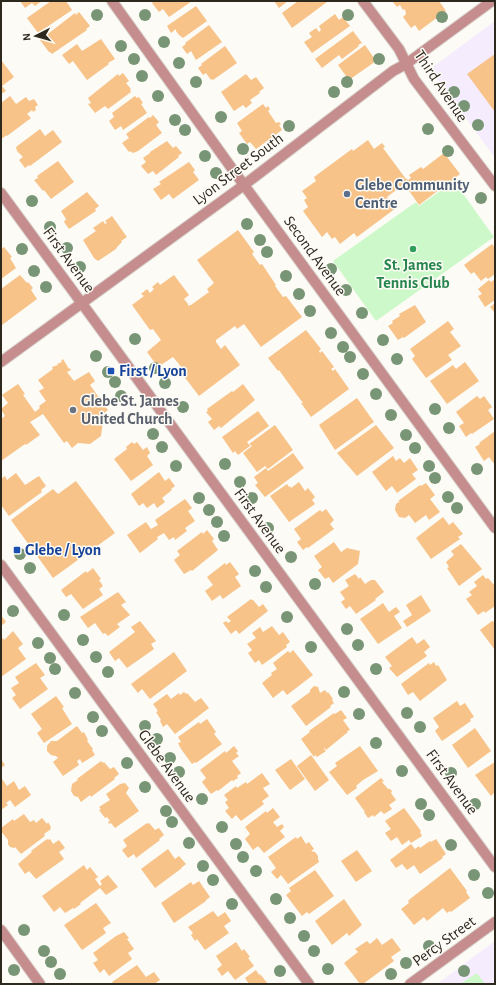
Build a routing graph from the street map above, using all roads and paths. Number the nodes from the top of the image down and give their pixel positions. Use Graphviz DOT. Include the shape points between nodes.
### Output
graph roads {
  1 [pos="112,1"];
  2 [pos="363,1"];
  3 [pos="492,1"];
  4 [pos="406,64"];
  5 [pos="244,185"];
  6 [pos="495,186"];
  7 [pos="1,193"];
  8 [pos="82,303"];
  9 [pos="1,362"];
  10 [pos="495,528"];
  11 [pos="1,565"];
  12 [pos="495,867"];
  13 [pos="495,922"];
  14 [pos="1,930"];
  15 [pos="40,984"];
  16 [pos="309,984"];
  17 [pos="410,984"];
  1 -- 5 [label="street, Second Avenue"];
  2 -- 4 [label="street, Third Avenue" via="399,49"];
  3 -- 4 [label="street, Lyon Street South"];
  4 -- 5 [label="street, Lyon Street South" via="393,71"];
  4 -- 6 [label="street, Third Avenue" via="414,79"];
  5 -- 8 [label="street, Lyon Street South"];
  5 -- 10 [label="street, Second Avenue"];
  7 -- 8 [label="street, First Avenue"];
  8 -- 9 [label="street, Lyon Street South"];
  8 -- 12 [label="street, First Avenue"];
  11 -- 16 [label="street, Glebe Avenue"];
  13 -- 17 [label="street, Percy Street"];
  14 -- 15 [label="street"];
}
